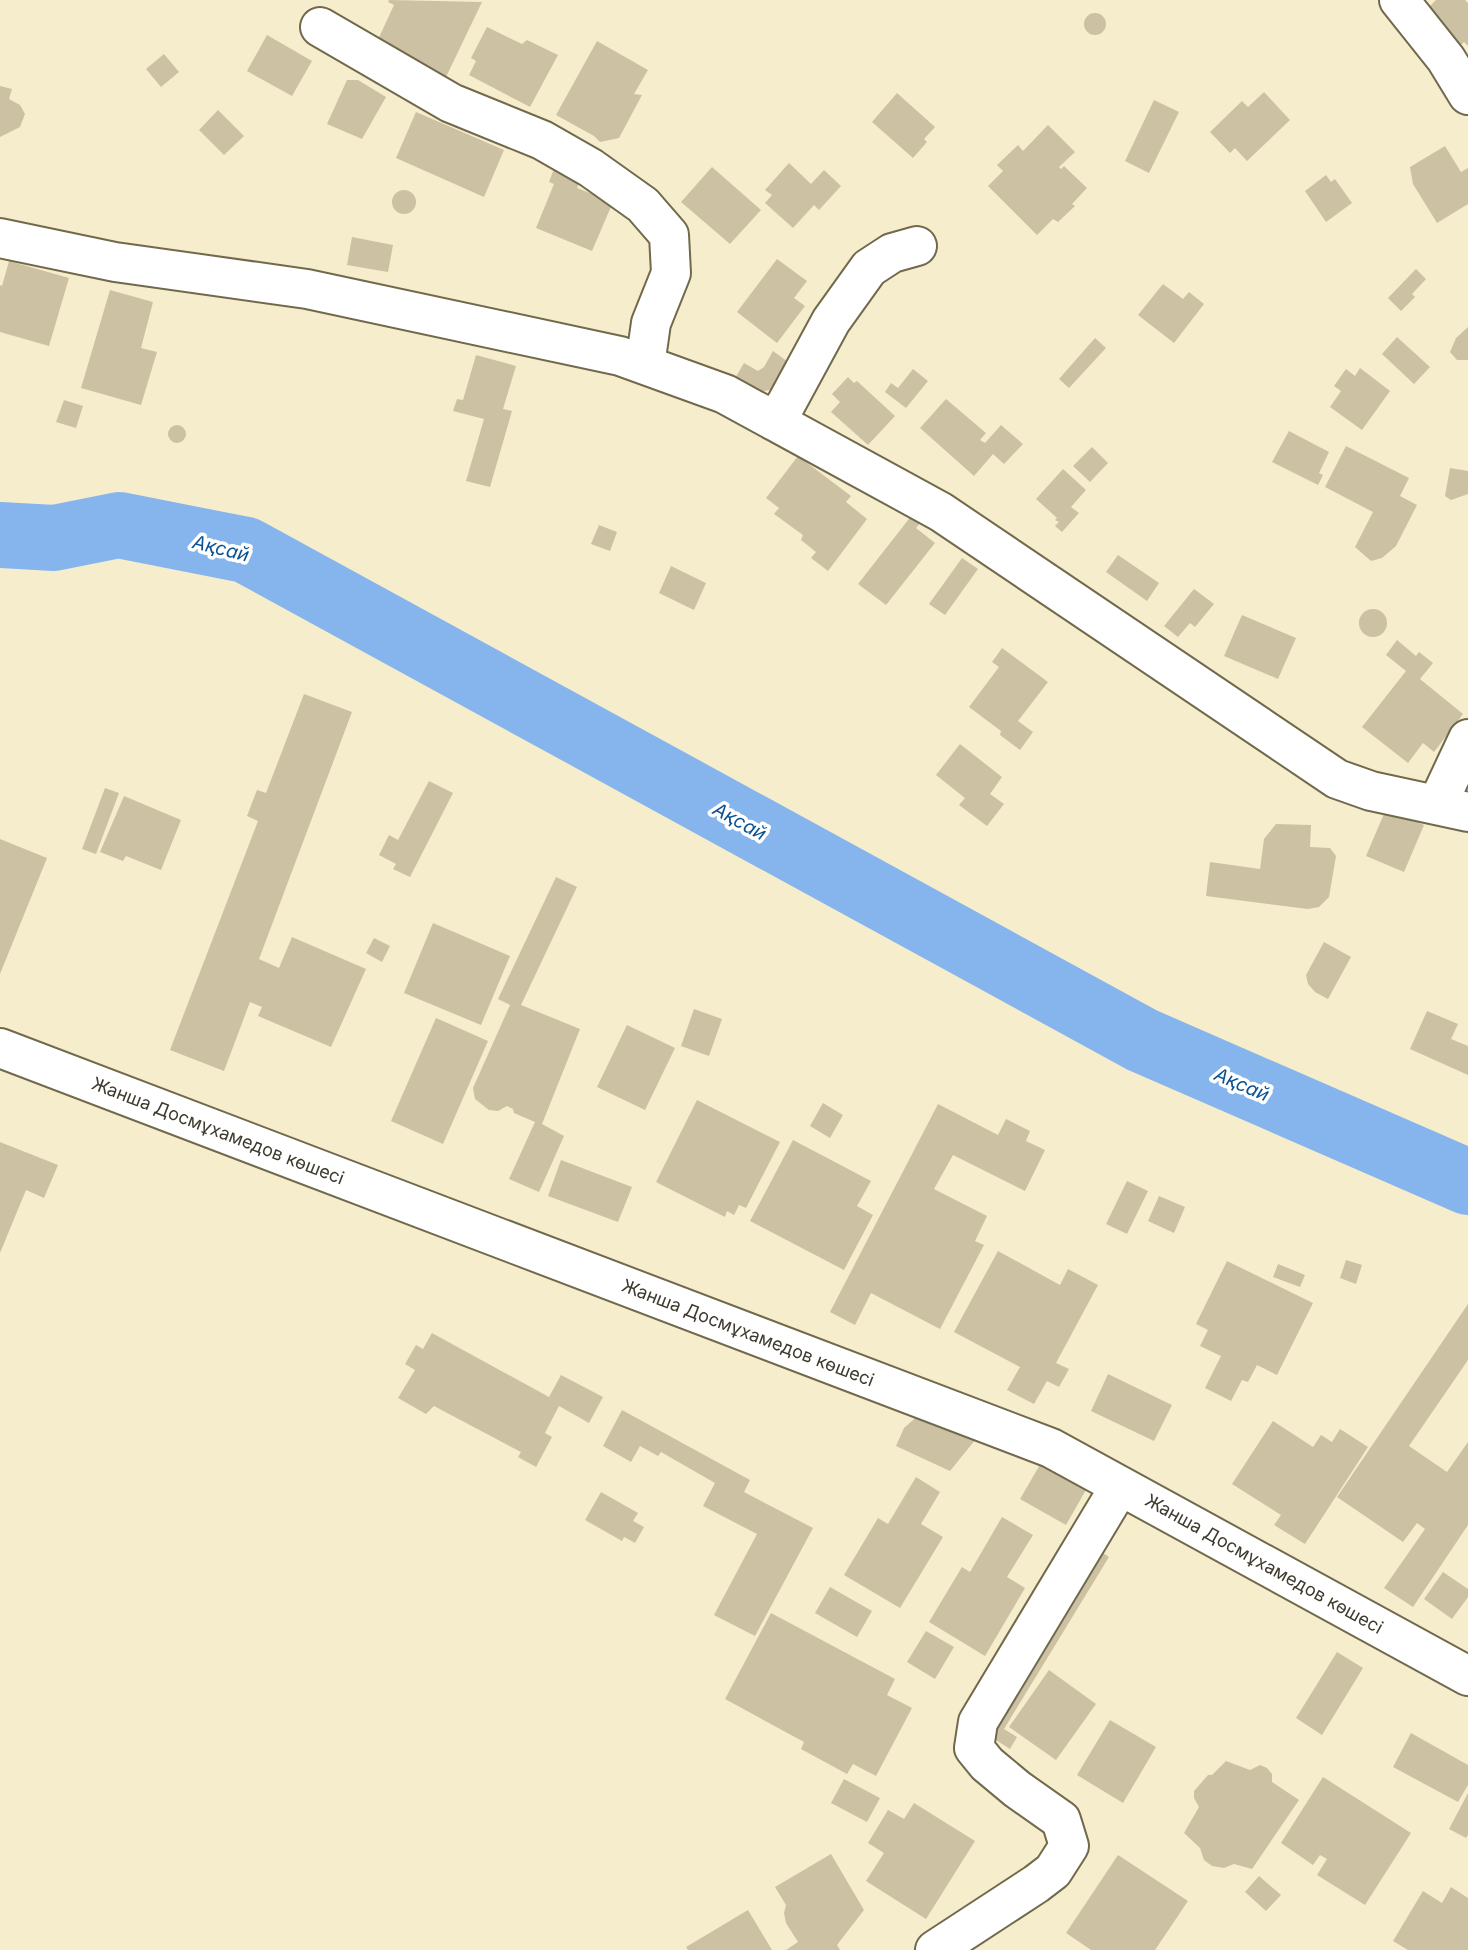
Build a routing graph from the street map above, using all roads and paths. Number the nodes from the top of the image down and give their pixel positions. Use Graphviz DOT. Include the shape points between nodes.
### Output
graph roads {
  1 [pos="1399,0"];
  2 [pos="320,27"];
  3 [pos="1468,95"];
  4 [pos="0,238"];
  5 [pos="917,246"];
  6 [pos="645,365"];
  7 [pos="774,421"];
  8 [pos="1468,739"];
  9 [pos="1452,809"];
  10 [pos="0,1048"];
  11 [pos="1120,1486"];
  12 [pos="1468,1676"];
  13 [pos="935,1950"];
  1 -- 3 [label="street"];
  2 -- 6 [label="street" via="451,103 542,140 643,205 669,235 671,272 651,323"];
  4 -- 6 [label="street" via="115,262 307,289"];
  5 -- 7 [label="street" via="892,253 869,268 831,321"];
  6 -- 7 [label="street" via="725,394"];
  7 -- 9 [label="street" via="941,512 1337,779"];
  8 -- 9 [label="street"];
  10 -- 11 [label="street, Жанша Досмұхамедов көшесі" via="1051,1448"];
  11 -- 12 [label="street, Жанша Досмұхамедов көшесі"];
  11 -- 13 [label="street" via="978,1722 974,1748 987,1764 1061,1821 1069,1846 1053,1871"];
}
